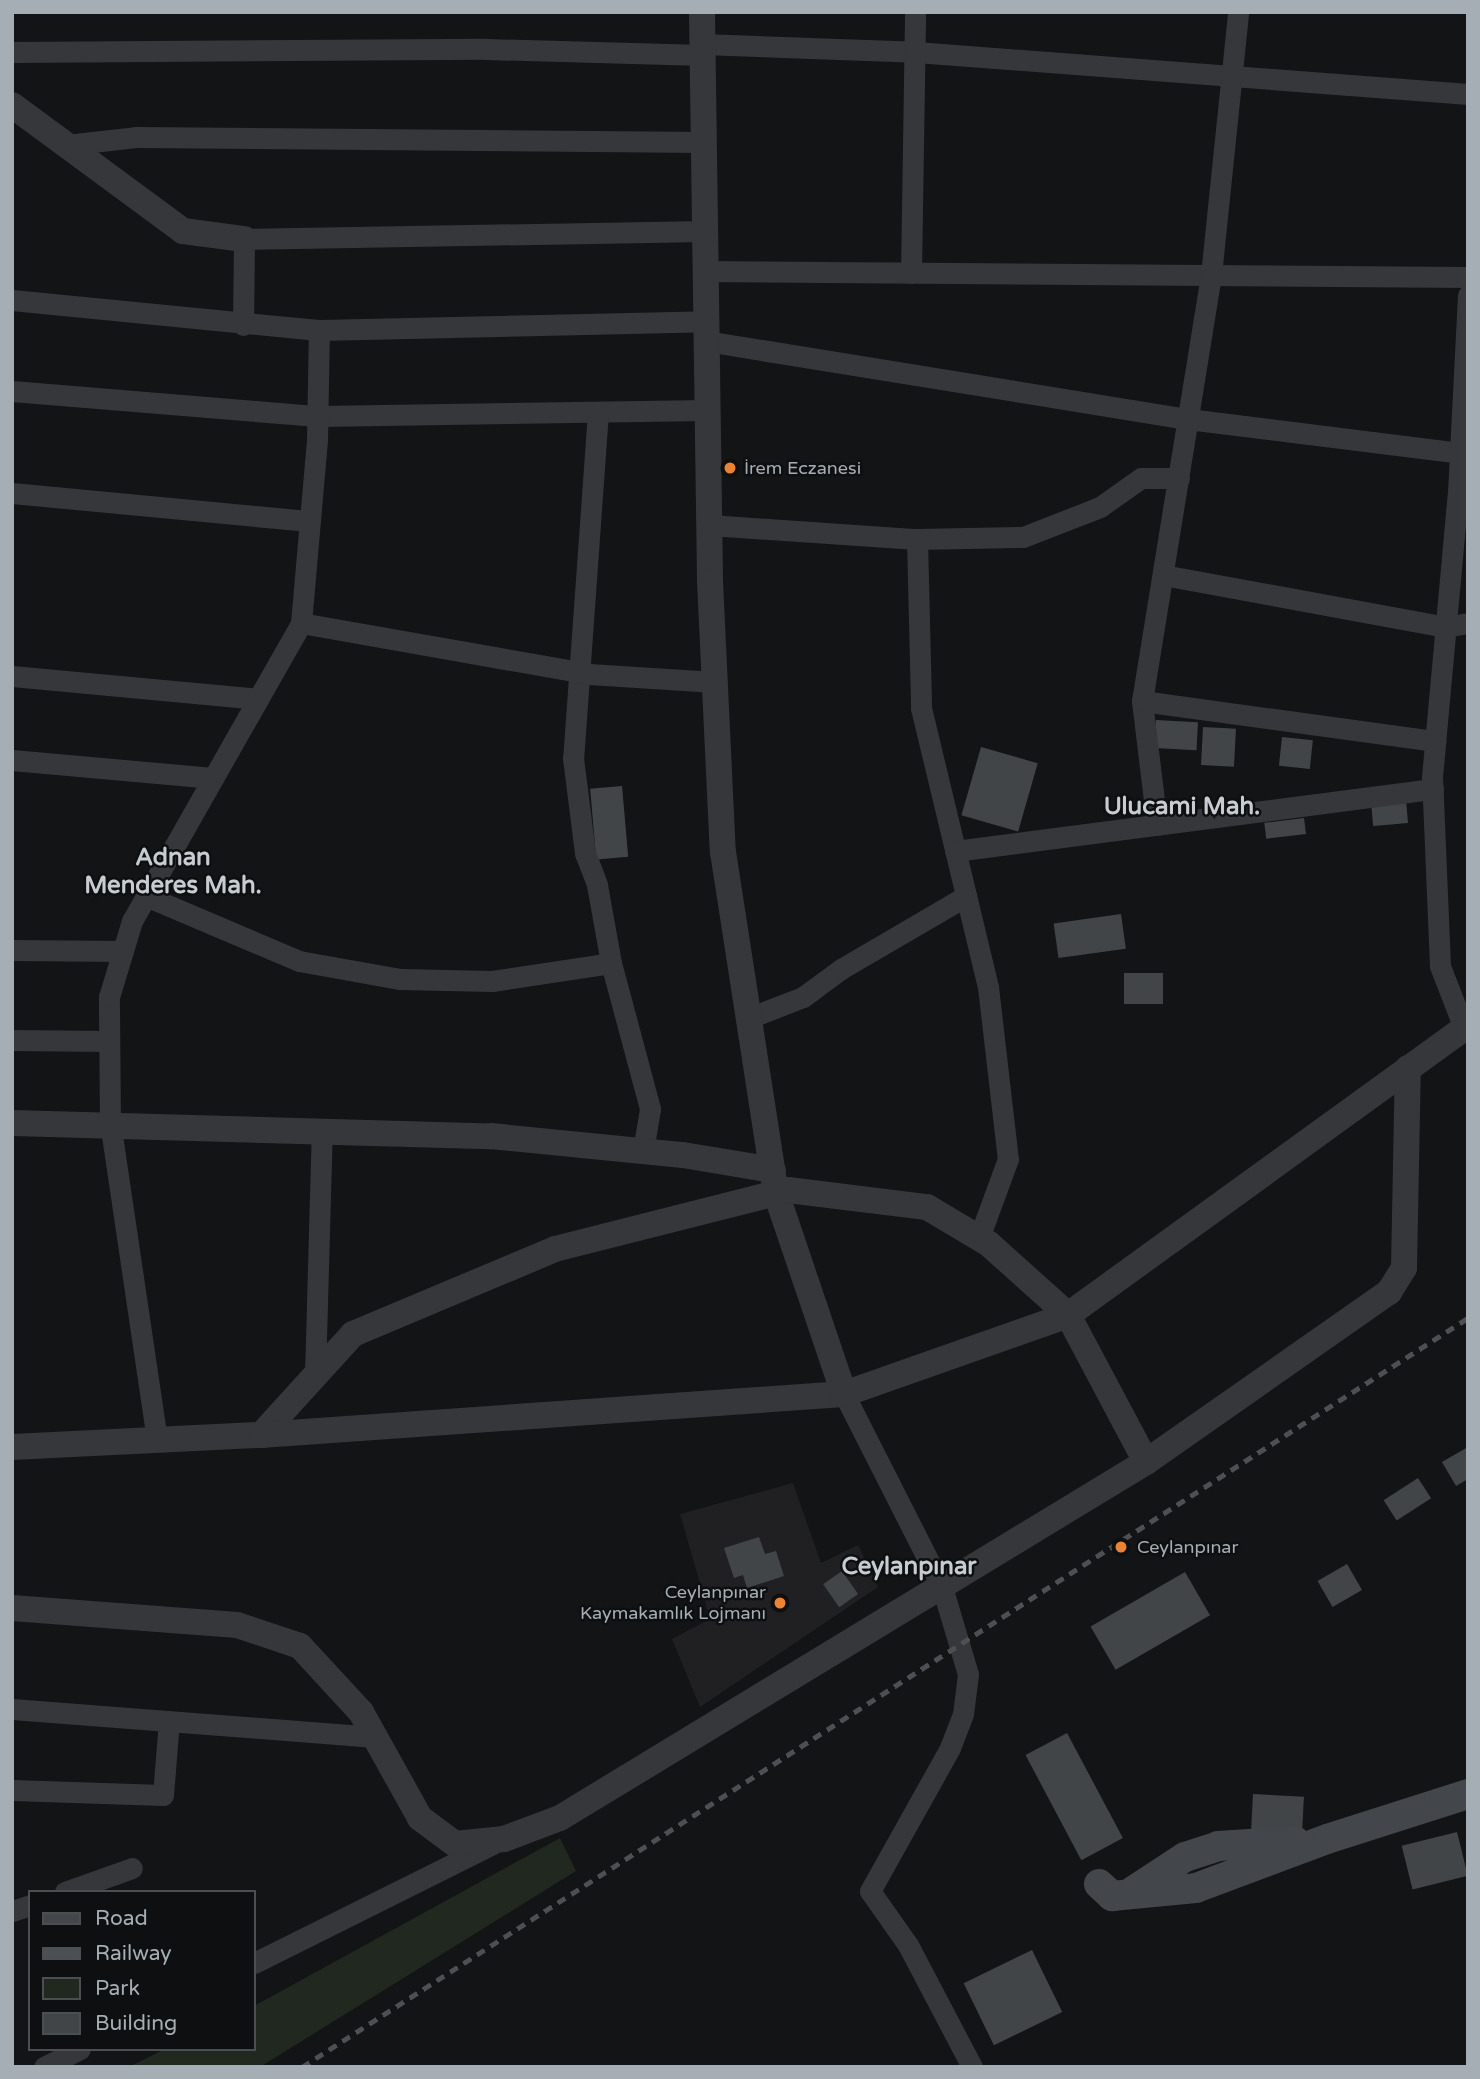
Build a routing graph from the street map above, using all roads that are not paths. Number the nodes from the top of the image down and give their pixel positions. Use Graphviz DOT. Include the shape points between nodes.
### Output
graph roads {
  1 [pos="702,12"];
  2 [pos="915,12"];
  3 [pos="1238,12"];
  4 [pos="703,50"];
  5 [pos="12,52"];
  6 [pos="916,52"];
  7 [pos="1230,77"];
  8 [pos="1468,94"];
  9 [pos="12,105"];
  10 [pos="704,142"];
  11 [pos="66,145"];
  12 [pos="705,232"];
  13 [pos="244,239"];
  14 [pos="705,271"];
  15 [pos="911,273"];
  16 [pos="1211,275"];
  17 [pos="1468,277"];
  18 [pos="1468,295"];
  19 [pos="12,300"];
  20 [pos="243,326"];
  21 [pos="319,330"];
  22 [pos="706,331"];
  23 [pos="12,391"];
  24 [pos="707,410"];
  25 [pos="598,412"];
  26 [pos="318,416"];
  27 [pos="1188,419"];
  28 [pos="1460,453"];
  29 [pos="1179,478"];
  30 [pos="12,493"];
  31 [pos="310,521"];
  32 [pos="709,525"];
  33 [pos="917,538"];
  34 [pos="1163,575"];
  35 [pos="301,623"];
  36 [pos="1468,623"];
  37 [pos="1446,627"];
  38 [pos="577,672"];
  39 [pos="12,676"];
  40 [pos="715,682"];
  41 [pos="258,699"];
  42 [pos="1142,701"];
  43 [pos="1435,741"];
  44 [pos="12,760"];
  45 [pos="213,778"];
  46 [pos="1433,789"];
  47 [pos="1157,825"];
  48 [pos="955,851"];
  49 [pos="146,896"];
  50 [pos="966,897"];
  51 [pos="12,950"];
  52 [pos="123,951"];
  53 [pos="611,963"];
  54 [pos="749,1018"];
  55 [pos="1466,1026"];
  56 [pos="12,1040"];
  57 [pos="109,1041"];
  58 [pos="1408,1068"];
  59 [pos="12,1123"];
  60 [pos="110,1123"];
  61 [pos="322,1130"];
  62 [pos="643,1151"];
  63 [pos="774,1181"];
  64 [pos="979,1238"];
  65 [pos="1068,1315"];
  66 [pos="315,1376"];
  67 [pos="844,1394"];
  68 [pos="261,1435"];
  69 [pos="157,1440"];
  70 [pos="12,1447"];
  71 [pos="1146,1462"];
  72 [pos="942,1587"];
  73 [pos="12,1608"];
  74 [pos="12,1709"];
  75 [pos="169,1721"];
  76 [pos="375,1737"];
  77 [pos="12,1790"];
  78 [pos="1468,1794"];
  79 [pos="504,1839"];
  80 [pos="132,1868"];
  81 [pos="1099,1884"];
  82 [pos="71,1890"];
  83 [pos="256,1962"];
  84 [pos="76,2051"];
  85 [pos="44,2067"];
  86 [pos="972,2067"];
  1 -- 4 [label="street"];
  2 -- 6 [label="street"];
  3 -- 7 [label="street"];
  4 -- 5 [label="street"];
  4 -- 6 [label="street"];
  4 -- 10 [label="street"];
  6 -- 7 [label="street"];
  6 -- 15 [label="street"];
  7 -- 8 [label="street"];
  7 -- 16 [label="street"];
  9 -- 11 [label="street"];
  10 -- 11 [label="street" via="136,137"];
  10 -- 12 [label="street"];
  11 -- 13 [label="street" via="183,231"];
  12 -- 13 [label="street"];
  12 -- 14 [label="street"];
  13 -- 20 [label="street"];
  14 -- 15 [label="street"];
  14 -- 22 [label="street"];
  15 -- 16 [label="street"];
  16 -- 17 [label="street"];
  16 -- 27 [label="street"];
  18 -- 28 [label="street"];
  19 -- 20 [label="street"];
  20 -- 21 [label="street"];
  21 -- 22 [label="street"];
  21 -- 26 [label="street"];
  22 -- 24 [label="street"];
  22 -- 27 [label="street"];
  23 -- 26 [label="street"];
  24 -- 25 [label="street"];
  24 -- 32 [label="street"];
  25 -- 26 [label="street"];
  25 -- 38 [label="street"];
  26 -- 31 [label="street"];
  27 -- 28 [label="street"];
  27 -- 29 [label="street"];
  28 -- 37 [label="street"];
  29 -- 33 [label="street" via="1141,478 1100,507 1023,537"];
  29 -- 34 [label="street"];
  30 -- 31 [label="street"];
  31 -- 35 [label="street"];
  32 -- 33 [label="street"];
  32 -- 40 [label="street"];
  33 -- 48 [label="street" via="921,708"];
  34 -- 37 [label="street"];
  34 -- 42 [label="street"];
  35 -- 38 [label="street"];
  35 -- 41 [label="street"];
  36 -- 37 [label="street"];
  37 -- 43 [label="street"];
  38 -- 40 [label="street"];
  38 -- 53 [label="street" via="573,758 585,853 597,885"];
  39 -- 41 [label="street"];
  40 -- 54 [label="street" via="723,852"];
  41 -- 45 [label="street"];
  42 -- 43 [label="street"];
  42 -- 47 [label="street"];
  43 -- 46 [label="street"];
  44 -- 45 [label="street"];
  45 -- 49 [label="street"];
  46 -- 47 [label="street"];
  46 -- 55 [label="street" via="1440,966"];
  47 -- 48 [label="street"];
  48 -- 50 [label="street"];
  49 -- 52 [label="street"];
  49 -- 53 [label="street" via="299,961 400,979 492,981"];
  50 -- 54 [label="street" via="841,969 803,997"];
  50 -- 64 [label="street" via="988,987 1008,1158"];
  51 -- 52 [label="street"];
  52 -- 57 [label="street" via="109,996"];
  53 -- 62 [label="street" via="650,1109"];
  54 -- 63 [label="street"];
  55 -- 58 [label="street"];
  56 -- 57 [label="street"];
  57 -- 60 [label="street"];
  58 -- 65 [label="street"];
  58 -- 71 [label="street" via="1404,1269 1389,1292"];
  59 -- 60 [label="street"];
  60 -- 61 [label="street"];
  60 -- 69 [label="street"];
  61 -- 62 [label="street" via="491,1136"];
  61 -- 66 [label="street"];
  62 -- 63 [label="street"];
  63 -- 64 [label="street" via="788,1190 927,1208"];
  63 -- 66 [label="street" via="555,1249 353,1334"];
  63 -- 67 [label="street"];
  64 -- 65 [label="street"];
  65 -- 67 [label="street"];
  65 -- 71 [label="street"];
  66 -- 68 [label="street"];
  67 -- 68 [label="street"];
  67 -- 72 [label="street"];
  68 -- 69 [label="street"];
  69 -- 70 [label="street"];
  71 -- 72 [label="street"];
  72 -- 79 [label="street" via="560,1818"];
  72 -- 86 [label="street" via="968,1674 963,1714 944,1760 870,1891 908,1945"];
  73 -- 76 [label="street" via="237,1625 300,1646 361,1712"];
  74 -- 75 [label="street"];
  75 -- 76 [label="street"];
  75 -- 77 [label="street" via="163,1795"];
  76 -- 79 [label="street" via="420,1818 455,1844"];
  78 -- 81 [label="main road" via="1326,1839 1196,1888 1111,1896"];
  79 -- 83 [label="street"];
  80 -- 82 [label="street"];
  84 -- 85 [label="street"];
}
